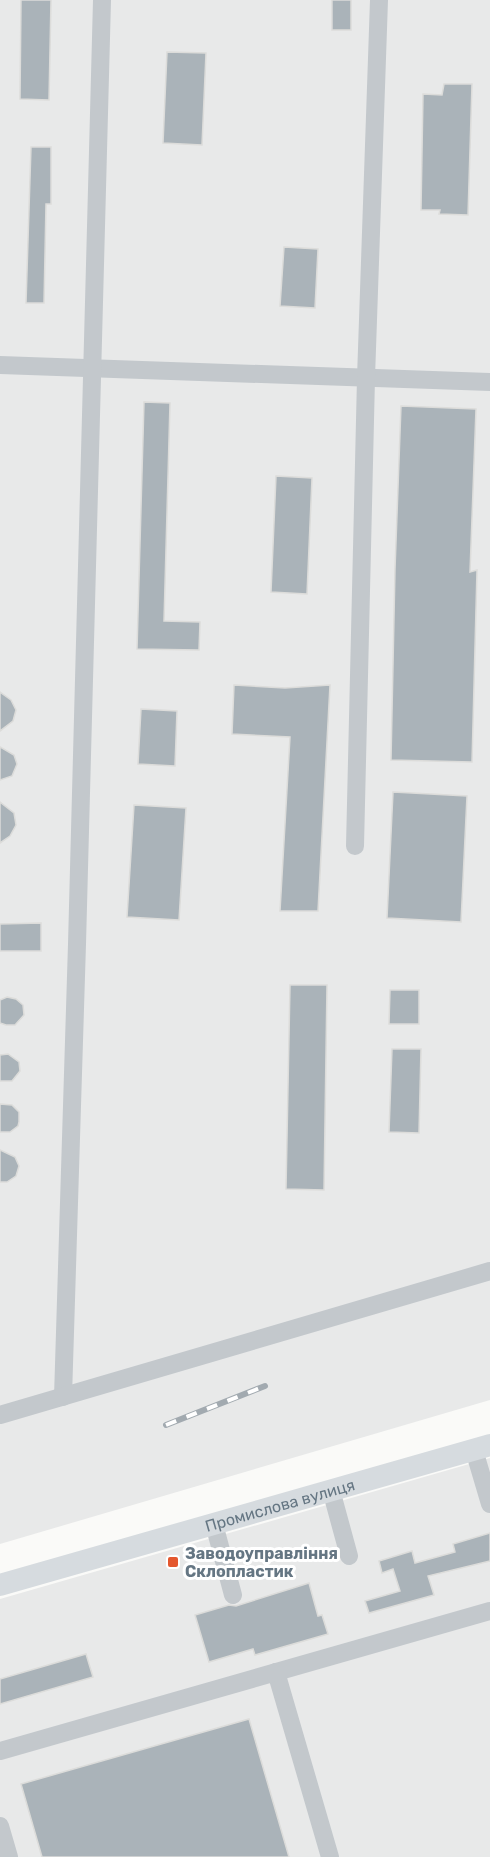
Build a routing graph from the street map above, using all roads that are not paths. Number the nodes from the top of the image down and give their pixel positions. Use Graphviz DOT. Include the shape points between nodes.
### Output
graph roads {
  1 [pos="102,0"];
  2 [pos="379,0"];
  3 [pos="0,365"];
  4 [pos="91,368"];
  5 [pos="366,378"];
  6 [pos="490,382"];
  7 [pos="356,846"];
  8 [pos="490,1271"];
  9 [pos="63,1397"];
  10 [pos="0,1415"];
  11 [pos="482,1447"];
  12 [pos="331,1491"];
  13 [pos="490,1504"];
  14 [pos="214,1524"];
  15 [pos="349,1556"];
  16 [pos="0,1585"];
  17 [pos="233,1595"];
  18 [pos="490,1611"];
  19 [pos="276,1672"];
  20 [pos="0,1751"];
  21 [pos="0,1826"];
  22 [pos="9,1857"];
  23 [pos="330,1857"];
  1 -- 4 [label="lane"];
  2 -- 5 [label="lane"];
  3 -- 4 [label="lane"];
  4 -- 5 [label="lane"];
  4 -- 9 [label="lane"];
  5 -- 6 [label="lane"];
  5 -- 7 [label="lane"];
  8 -- 9 [label="lane"];
  9 -- 10 [label="lane"];
  11 -- 12 [label="main road, Промислова вулиця"];
  11 -- 13 [label="lane"];
  12 -- 14 [label="main road, Промислова вулиця"];
  12 -- 15 [label="lane"];
  14 -- 16 [label="main road, Промислова вулиця"];
  14 -- 17 [label="lane"];
  18 -- 19 [label="lane"];
  19 -- 20 [label="lane"];
  19 -- 23 [label="lane"];
  21 -- 22 [label="lane"];
}
